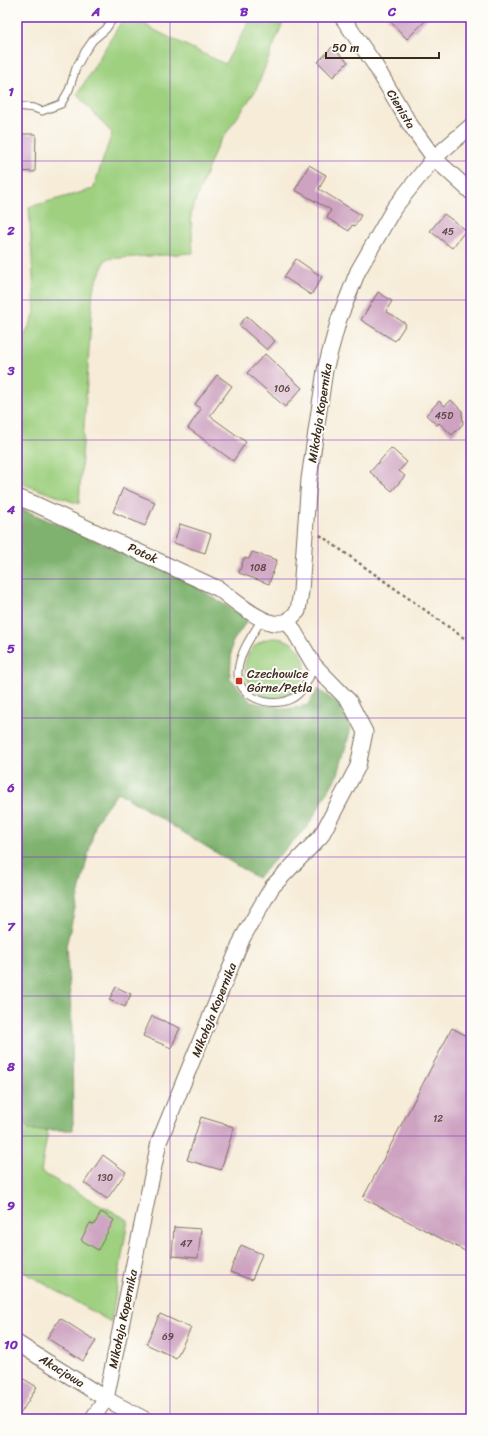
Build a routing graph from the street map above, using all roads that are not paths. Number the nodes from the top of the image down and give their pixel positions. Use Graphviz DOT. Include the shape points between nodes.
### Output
graph roads {
  1 [pos="114,17"];
  2 [pos="342,17"];
  3 [pos="17,106"];
  4 [pos="471,126"];
  5 [pos="434,158"];
  6 [pos="471,192"];
  7 [pos="17,497"];
  8 [pos="263,618"];
  9 [pos="288,621"];
  10 [pos="314,665"];
  11 [pos="17,1343"];
  12 [pos="106,1399"];
  13 [pos="92,1419"];
  14 [pos="144,1419"];
  1 -- 3 [label="lane" via="84,52 61,104 42,111"];
  2 -- 5 [label="street, Cienista"];
  4 -- 5 [label="street, Mikołaja Kopernika"];
  5 -- 6 [label="street, Cienista"];
  5 -- 9 [label="street, Mikołaja Kopernika" via="394,208 358,271 339,319 325,370 309,479 298,611"];
  7 -- 8 [label="street, Potok" via="219,589"];
  8 -- 9 [label="street" via="272,623"];
  8 -- 10 [label="lane" via="243,651 238,672 239,681 253,698 268,702 291,699 305,686"];
  9 -- 10 [label="street"];
  10 -- 12 [label="street, Mikołaja Kopernika" via="349,701 365,732 358,766 321,836 272,887 243,937 159,1142"];
  11 -- 12 [label="street, Akacjowa"];
  12 -- 13 [label="street"];
  12 -- 14 [label="street, Akacjowa"];
}
